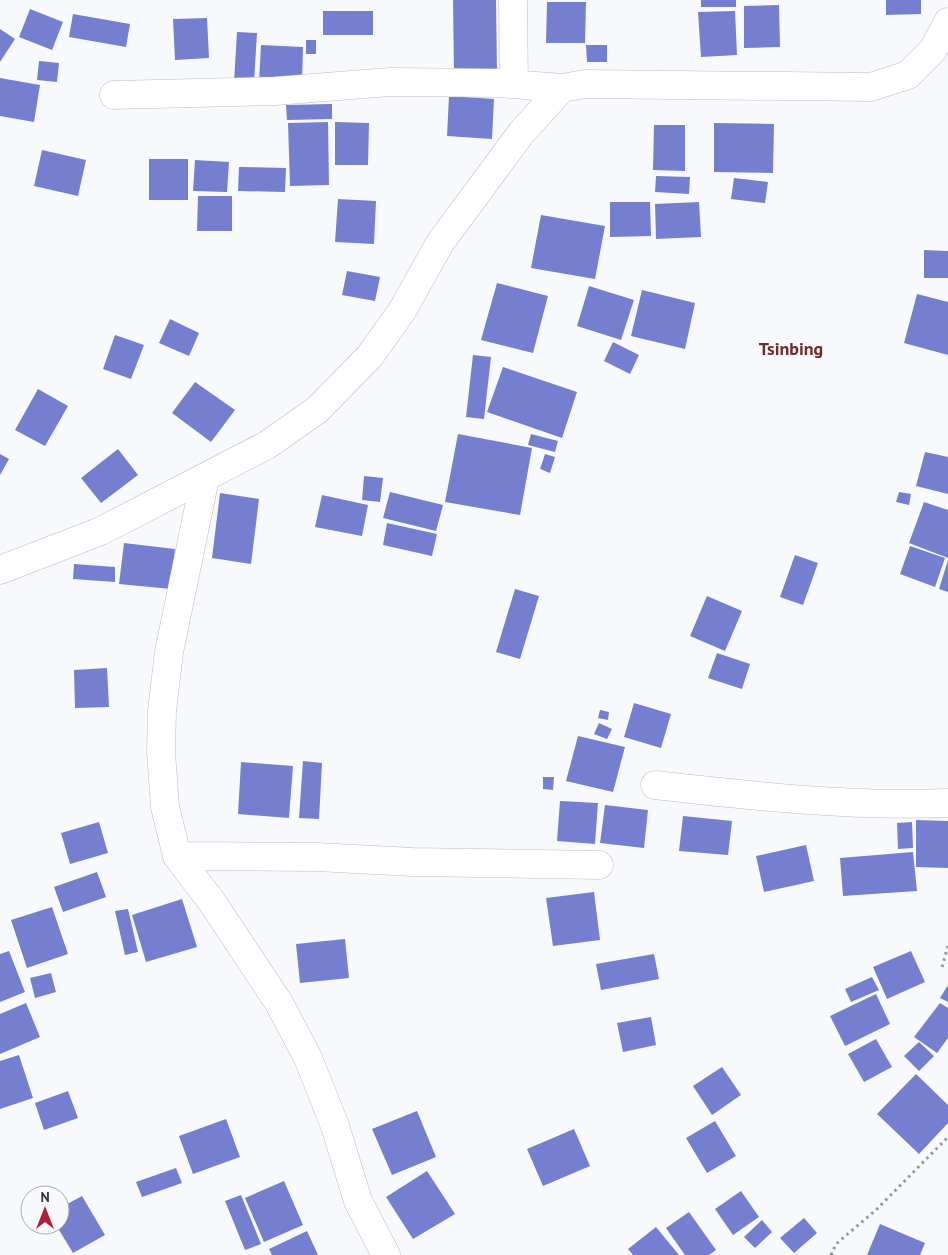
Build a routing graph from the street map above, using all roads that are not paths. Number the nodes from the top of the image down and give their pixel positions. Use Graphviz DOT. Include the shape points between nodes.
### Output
graph roads {
  1 [pos="513,0"];
  2 [pos="948,22"];
  3 [pos="514,84"];
  4 [pos="562,88"];
  5 [pos="114,94"];
  6 [pos="205,478"];
  7 [pos="0,570"];
  8 [pos="655,785"];
  9 [pos="948,803"];
  10 [pos="177,856"];
  11 [pos="599,865"];
  12 [pos="386,1255"];
  1 -- 3 [label="street"];
  2 -- 4 [label="street" via="933,50 908,75 871,87 585,84"];
  3 -- 4 [label="street"];
  3 -- 5 [label="street" via="390,82 275,92"];
  4 -- 6 [label="street" via="522,132 440,243 402,311 369,357 318,410 267,445"];
  6 -- 7 [label="street" via="101,530"];
  6 -- 10 [label="street" via="168,652 162,711 165,807"];
  8 -- 9 [label="street" via="838,802"];
  10 -- 11 [label="street"];
  10 -- 12 [label="street" via="212,902 279,1003 308,1058 335,1126 358,1200"];
}
